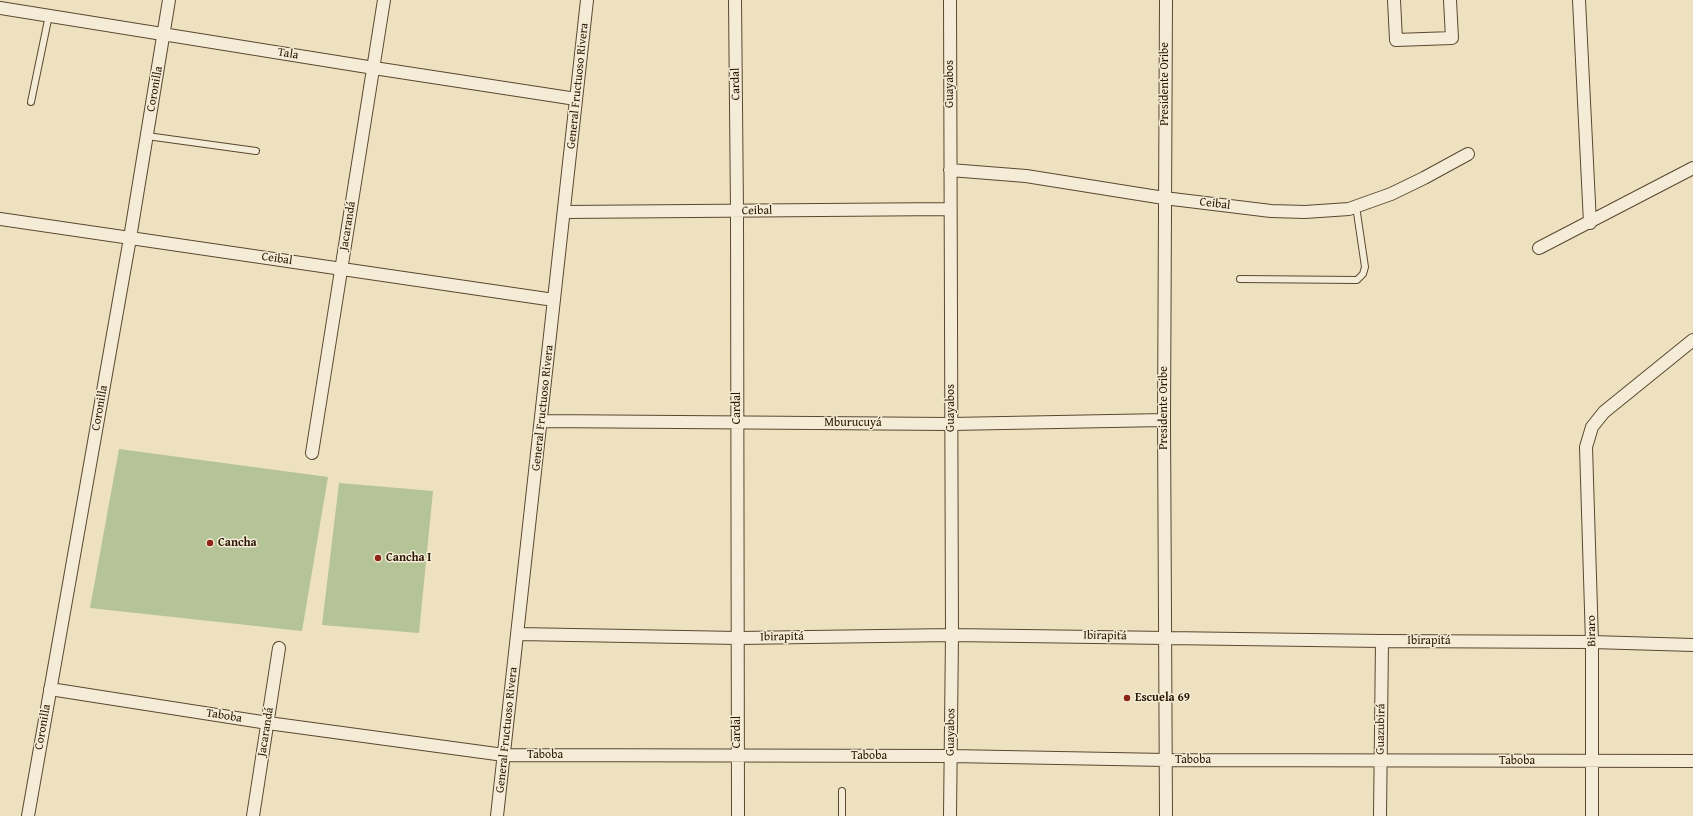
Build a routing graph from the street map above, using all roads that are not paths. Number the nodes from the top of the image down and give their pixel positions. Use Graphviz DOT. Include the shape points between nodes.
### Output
graph roads {
  1 [pos="169,0"];
  2 [pos="384,0"];
  3 [pos="588,0"];
  4 [pos="735,0"];
  5 [pos="950,0"];
  6 [pos="1166,0"];
  7 [pos="1394,0"];
  8 [pos="1450,0"];
  9 [pos="1579,0"];
  10 [pos="0,8"];
  11 [pos="49,16"];
  12 [pos="164,33"];
  13 [pos="374,68"];
  14 [pos="576,99"];
  15 [pos="31,102"];
  16 [pos="146,136"];
  17 [pos="256,151"];
  18 [pos="1468,154"];
  19 [pos="1693,168"];
  20 [pos="950,170"];
  21 [pos="1164,198"];
  22 [pos="1356,206"];
  23 [pos="950,209"];
  24 [pos="737,211"];
  25 [pos="564,212"];
  26 [pos="0,219"];
  27 [pos="1590,223"];
  28 [pos="130,238"];
  29 [pos="1539,248"];
  30 [pos="341,268"];
  31 [pos="1240,278"];
  32 [pos="554,300"];
  33 [pos="1693,340"];
  34 [pos="1164,420"];
  35 [pos="542,421"];
  36 [pos="737,423"];
  37 [pos="951,424"];
  38 [pos="312,453"];
  39 [pos="518,634"];
  40 [pos="952,635"];
  41 [pos="1164,637"];
  42 [pos="738,638"];
  43 [pos="1382,641"];
  44 [pos="1592,642"];
  45 [pos="1693,645"];
  46 [pos="279,648"];
  47 [pos="50,689"];
  48 [pos="268,723"];
  49 [pos="504,755"];
  50 [pos="737,756"];
  51 [pos="951,756"];
  52 [pos="1166,760"];
  53 [pos="1381,761"];
  54 [pos="1592,761"];
  55 [pos="1693,761"];
  56 [pos="842,791"];
  57 [pos="28,816"];
  58 [pos="253,816"];
  59 [pos="497,816"];
  60 [pos="738,816"];
  61 [pos="842,816"];
  62 [pos="950,816"];
  63 [pos="1166,816"];
  64 [pos="1380,816"];
  65 [pos="1592,816"];
  1 -- 12 [label="street, Coronilla"];
  2 -- 13 [label="street, Jacarandá"];
  3 -- 14 [label="street, General Fructuoso Rivera"];
  4 -- 24 [label="street, Cardal"];
  5 -- 20 [label="street, Guayabos"];
  6 -- 21 [label="street, Presidente Oribe"];
  7 -- 8 [label="street" via="1396,40 1452,38"];
  9 -- 27 [label="street"];
  10 -- 11 [label="street, Tala"];
  11 -- 12 [label="street, Tala"];
  11 -- 15 [label="lane"];
  12 -- 13 [label="street, Tala"];
  12 -- 16 [label="street, Coronilla"];
  13 -- 14 [label="street, Tala"];
  13 -- 30 [label="street, Jacarandá"];
  14 -- 25 [label="street, General Fructuoso Rivera"];
  16 -- 17 [label="lane"];
  16 -- 28 [label="street, Coronilla"];
  18 -- 22 [label="street, Ceibal" via="1418,182"];
  19 -- 27 [label="street"];
  20 -- 21 [label="street, Ceibal" via="1026,176"];
  20 -- 23 [label="street, Guayabos"];
  21 -- 22 [label="street, Ceibal" via="1271,211 1305,212 1349,209"];
  21 -- 34 [label="street, Presidente Oribe"];
  22 -- 31 [label="lane" via="1365,267 1357,280"];
  23 -- 24 [label="street, Ceibal"];
  23 -- 37 [label="street, Guayabos"];
  24 -- 25 [label="street, Ceibal"];
  24 -- 36 [label="street, Cardal"];
  25 -- 32 [label="street, General Fructuoso Rivera"];
  26 -- 28 [label="street, Ceibal"];
  27 -- 29 [label="street"];
  28 -- 30 [label="street, Ceibal"];
  28 -- 47 [label="street, Coronilla"];
  30 -- 32 [label="street, Ceibal"];
  30 -- 38 [label="street, Jacarandá"];
  32 -- 35 [label="street, General Fructuoso Rivera"];
  33 -- 44 [label="street, Biraro" via="1604,412 1592,427 1586,447"];
  34 -- 37 [label="street, Mburucuyá"];
  34 -- 41 [label="street, Presidente Oribe"];
  35 -- 36 [label="street, Mburucuyá"];
  35 -- 39 [label="street, General Fructuoso Rivera"];
  36 -- 37 [label="street, Mburucuyá"];
  36 -- 42 [label="street, Cardal"];
  37 -- 40 [label="street, Guayabos"];
  39 -- 42 [label="street, Ibirapitá"];
  39 -- 49 [label="street, General Fructuoso Rivera"];
  40 -- 41 [label="street, Ibirapitá"];
  40 -- 42 [label="street, Ibirapitá"];
  40 -- 51 [label="street, Guayabos"];
  41 -- 43 [label="street, Ibirapitá"];
  41 -- 52 [label="street, Presidente Oribe"];
  42 -- 50 [label="street, Cardal"];
  43 -- 44 [label="street, Ibirapitá"];
  43 -- 53 [label="street, Guazubirá"];
  44 -- 45 [label="street, Ibirapitá"];
  44 -- 54 [label="street, Biraro"];
  46 -- 48 [label="street, Jacarandá"];
  47 -- 48 [label="street, Taboba"];
  47 -- 57 [label="street, Coronilla"];
  48 -- 49 [label="street, Taboba"];
  48 -- 58 [label="street, Jacarandá"];
  49 -- 50 [label="street, Taboba"];
  49 -- 59 [label="street, General Fructuoso Rivera"];
  50 -- 51 [label="street, Taboba"];
  50 -- 60 [label="street, Cardal"];
  51 -- 52 [label="street, Taboba"];
  51 -- 62 [label="street, Guayabos"];
  52 -- 53 [label="street, Taboba"];
  52 -- 63 [label="street, Presidente Oribe"];
  53 -- 54 [label="street, Taboba"];
  53 -- 64 [label="street, Guazubirá"];
  54 -- 55 [label="street, Taboba"];
  54 -- 65 [label="street, Biraro"];
  56 -- 61 [label="lane"];
}
